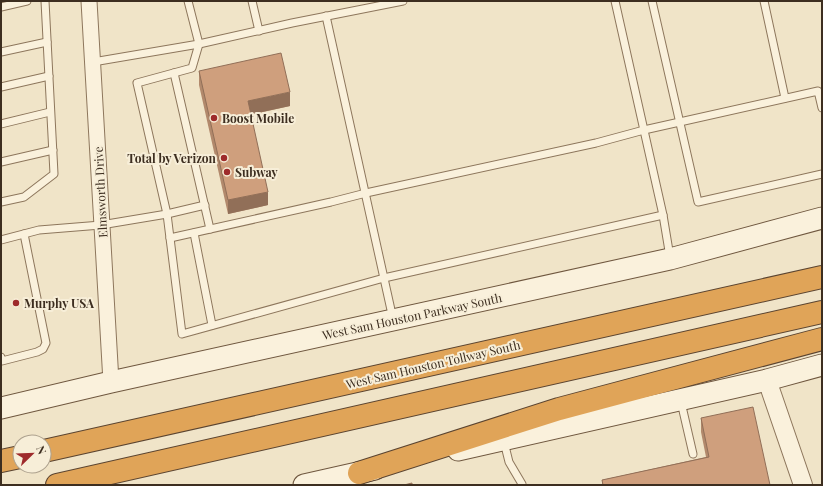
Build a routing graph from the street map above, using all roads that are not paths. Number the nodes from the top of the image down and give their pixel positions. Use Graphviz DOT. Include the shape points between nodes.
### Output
graph roads {
  1 [pos="27,1"];
  2 [pos="45,1"];
  3 [pos="89,1"];
  4 [pos="188,1"];
  5 [pos="252,1"];
  6 [pos="403,1"];
  7 [pos="615,1"];
  8 [pos="652,1"];
  9 [pos="764,1"];
  10 [pos="1,7"];
  11 [pos="326,16"];
  12 [pos="259,31"];
  13 [pos="47,42"];
  14 [pos="199,44"];
  15 [pos="1,52"];
  16 [pos="93,62"];
  17 [pos="174,73"];
  18 [pos="49,76"];
  19 [pos="1,87"];
  20 [pos="785,98"];
  21 [pos="822,108"];
  22 [pos="50,112"];
  23 [pos="681,122"];
  24 [pos="1,124"];
  25 [pos="644,130"];
  26 [pos="52,150"];
  27 [pos="1,162"];
  28 [pos="822,174"];
  29 [pos="366,193"];
  30 [pos="1,202"];
  31 [pos="205,205"];
  32 [pos="167,214"];
  33 [pos="663,215"];
  34 [pos="822,218"];
  35 [pos="101,225"];
  36 [pos="210,229"];
  37 [pos="194,233"];
  38 [pos="24,234"];
  39 [pos="170,238"];
  40 [pos="1,240"];
  41 [pos="670,259"];
  42 [pos="822,277"];
  43 [pos="384,278"];
  44 [pos="822,312"];
  45 [pos="394,321"];
  46 [pos="212,325"];
  47 [pos="822,339"];
  48 [pos="1,357"];
  49 [pos="822,365"];
  50 [pos="767,380"];
  51 [pos="111,382"];
  52 [pos="681,400"];
  53 [pos="1,408"];
  54 [pos="503,440"];
  55 [pos="52,449"];
  56 [pos="693,454"];
  57 [pos="12,459"];
  58 [pos="1,461"];
  59 [pos="359,474"];
  60 [pos="522,484"];
  61 [pos="57,485"];
  62 [pos="304,485"];
  63 [pos="803,485"];
  1 -- 10 [label="lane"];
  2 -- 13 [label="lane"];
  3 -- 16 [label="street, Elmsworth Drive"];
  4 -- 14 [label="lane"];
  5 -- 12 [label="lane"];
  6 -- 11 [label="lane"];
  7 -- 25 [label="lane"];
  8 -- 23 [label="lane"];
  9 -- 20 [label="lane"];
  11 -- 12 [label="lane"];
  11 -- 29 [label="lane"];
  12 -- 14 [label="lane"];
  13 -- 15 [label="lane"];
  13 -- 18 [label="lane"];
  14 -- 16 [label="lane"];
  14 -- 17 [label="lane" via="192,68"];
  16 -- 35 [label="street, Elmsworth Drive"];
  17 -- 31 [label="lane"];
  17 -- 32 [label="lane" via="138,83"];
  18 -- 19 [label="lane"];
  18 -- 22 [label="lane"];
  20 -- 21 [label="lane" via="818,91"];
  20 -- 23 [label="lane"];
  22 -- 24 [label="lane"];
  22 -- 26 [label="lane"];
  23 -- 25 [label="lane"];
  23 -- 28 [label="lane" via="698,202"];
  25 -- 29 [label="lane" via="596,143"];
  25 -- 33 [label="lane"];
  26 -- 27 [label="lane"];
  26 -- 30 [label="lane" via="54,174 24,197"];
  29 -- 36 [label="lane"];
  29 -- 43 [label="lane"];
  31 -- 32 [label="lane"];
  31 -- 36 [label="lane"];
  32 -- 35 [label="lane"];
  32 -- 39 [label="lane"];
  33 -- 41 [label="lane"];
  33 -- 43 [label="lane"];
  34 -- 41 [label="main road, West Sam Houston Parkway South"];
  35 -- 38 [label="lane" via="39,230"];
  35 -- 51 [label="street, Elmsworth Drive"];
  36 -- 37 [label="lane"];
  37 -- 39 [label="lane"];
  37 -- 46 [label="lane"];
  38 -- 40 [label="lane"];
  38 -- 48 [label="lane" via="46,343 43,349 37,352 2,361"];
  39 -- 46 [label="lane" via="182,334"];
  41 -- 45 [label="main road, West Sam Houston Parkway South"];
  42 -- 55 [label="highway, West Sam Houston Tollway South"];
  43 -- 45 [label="lane"];
  43 -- 46 [label="lane"];
  44 -- 61 [label="highway"];
  45 -- 51 [label="main road, West Sam Houston Parkway South"];
  47 -- 59 [label="highway" via="559,409"];
  49 -- 50 [label="main road"];
  50 -- 52 [label="main road"];
  50 -- 63 [label="street"];
  51 -- 53 [label="main road, West Sam Houston Parkway South"];
  52 -- 54 [label="main road"];
  52 -- 56 [label="lane"];
  54 -- 59 [label="main road"];
  54 -- 60 [label="lane" via="509,462"];
  57 -- 58 [label="highway"];
  59 -- 62 [label="main road"];
}
